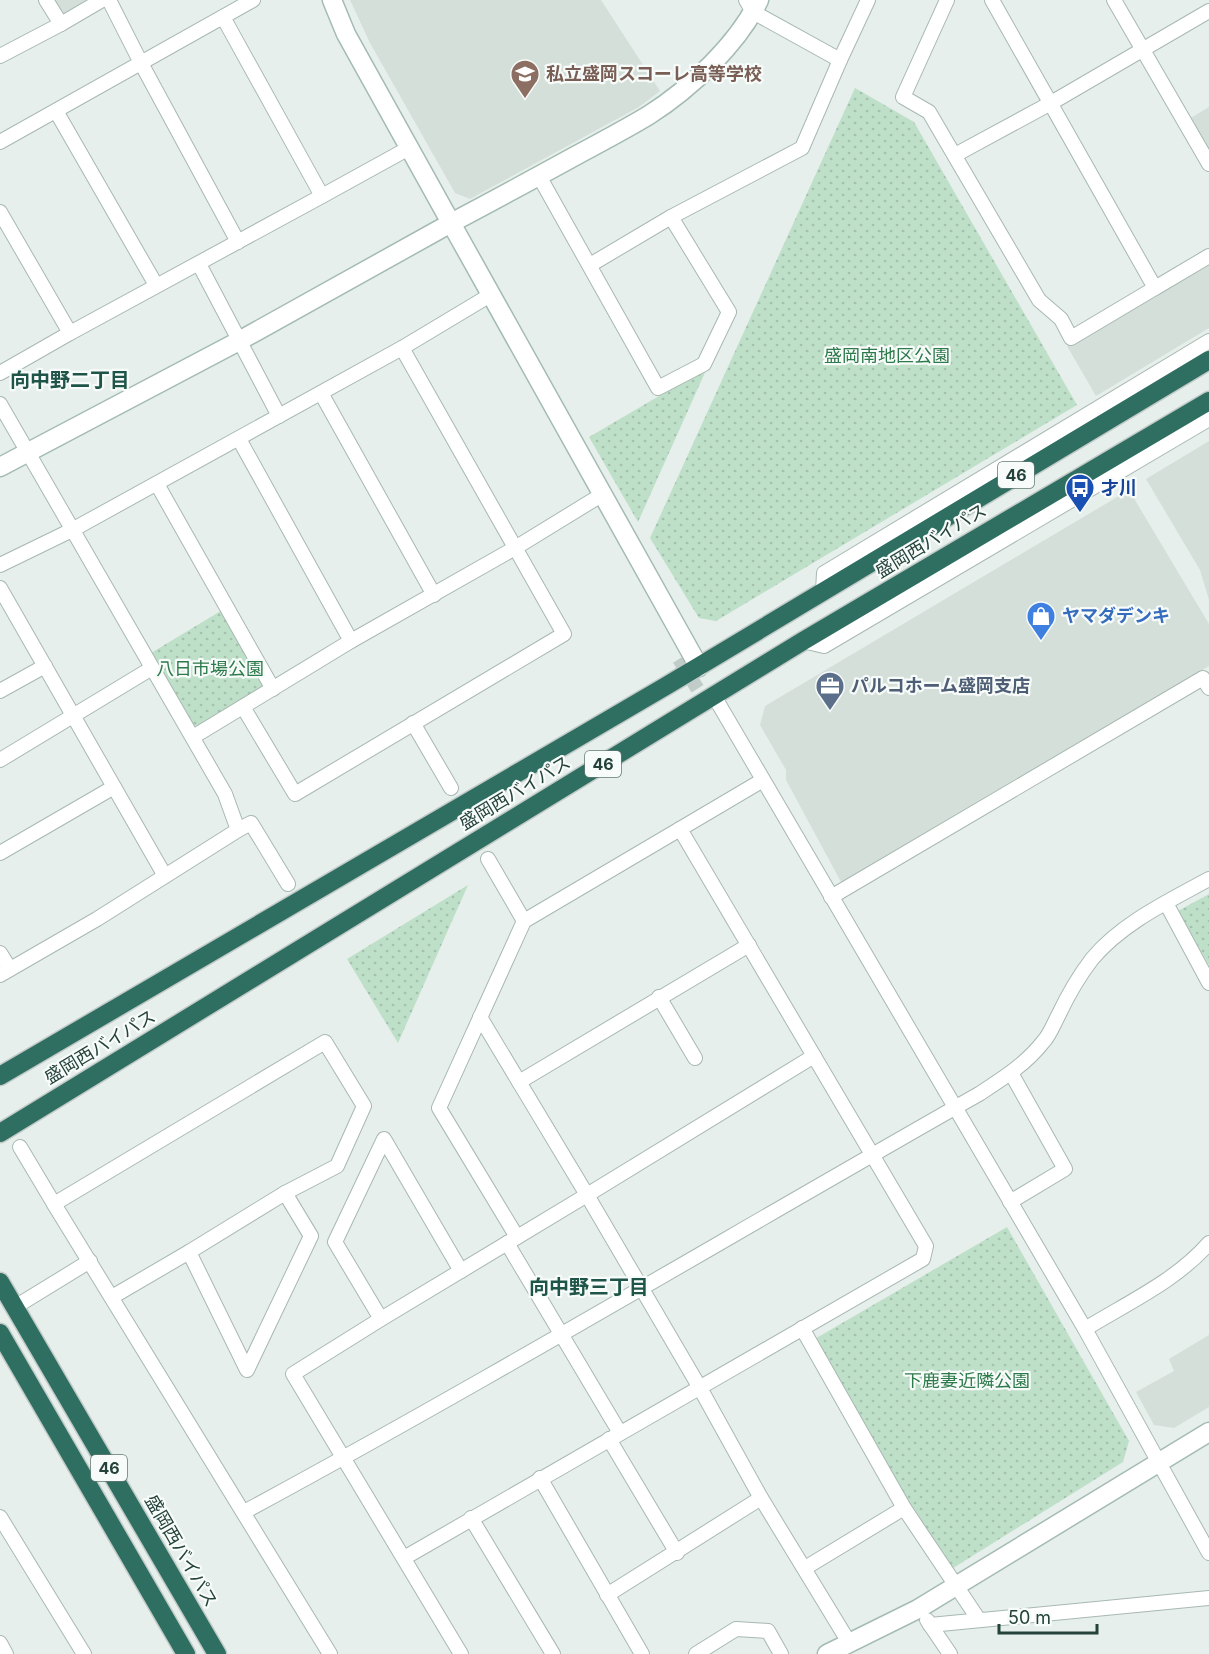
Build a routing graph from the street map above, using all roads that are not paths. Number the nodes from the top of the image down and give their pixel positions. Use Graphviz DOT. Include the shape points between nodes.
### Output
graph roads {
  1 [pos="46,0"];
  2 [pos="102,0"];
  3 [pos="109,0"];
  4 [pos="254,0"];
  5 [pos="332,0"];
  6 [pos="868,0"];
  7 [pos="947,0"];
  8 [pos="992,0"];
  9 [pos="1114,0"];
  10 [pos="753,4"];
  11 [pos="1209,11"];
  12 [pos="223,17"];
  13 [pos="61,24"];
  14 [pos="1143,50"];
  15 [pos="0,56"];
  16 [pos="840,60"];
  17 [pos="141,63"];
  18 [pos="1051,103"];
  19 [pos="56,111"];
  20 [pos="0,142"];
  21 [pos="409,148"];
  22 [pos="955,155"];
  23 [pos="1209,164"];
  24 [pos="539,176"];
  25 [pos="322,196"];
  26 [pos="0,212"];
  27 [pos="671,217"];
  28 [pos="451,223"];
  29 [pos="238,242"];
  30 [pos="1209,256"];
  31 [pos="199,264"];
  32 [pos="590,265"];
  33 [pos="156,285"];
  34 [pos="1155,288"];
  35 [pos="492,294"];
  36 [pos="70,333"];
  37 [pos="239,341"];
  38 [pos="1209,341"];
  39 [pos="402,348"];
  40 [pos="1209,360"];
  41 [pos="0,373"];
  42 [pos="321,393"];
  43 [pos="1209,402"];
  44 [pos="0,404"];
  45 [pos="279,416"];
  46 [pos="1209,419"];
  47 [pos="240,439"];
  48 [pos="27,452"];
  49 [pos="0,467"];
  50 [pos="158,484"];
  51 [pos="603,494"];
  52 [pos="72,530"];
  53 [pos="515,548"];
  54 [pos="0,565"];
  55 [pos="0,588"];
  56 [pos="823,591"];
  57 [pos="434,595"];
  58 [pos="351,641"];
  59 [pos="803,641"];
  60 [pos="45,666"];
  61 [pos="699,666"];
  62 [pos="152,668"];
  63 [pos="1207,680"];
  64 [pos="273,689"];
  65 [pos="0,691"];
  66 [pos="714,696"];
  67 [pos="243,707"];
  68 [pos="73,715"];
  69 [pos="413,723"];
  70 [pos="192,737"];
  71 [pos="0,760"];
  72 [pos="764,780"];
  73 [pos="114,787"];
  74 [pos="451,788"];
  75 [pos="680,829"];
  76 [pos="238,830"];
  77 [pos="0,853"];
  78 [pos="488,859"];
  79 [pos="165,876"];
  80 [pos="1209,879"];
  81 [pos="288,884"];
  82 [pos="831,897"];
  83 [pos="1166,903"];
  84 [pos="524,921"];
  85 [pos="749,945"];
  86 [pos="0,953"];
  87 [pos="5,972"];
  88 [pos="1209,983"];
  89 [pos="659,997"];
  90 [pos="480,1017"];
  91 [pos="814,1056"];
  92 [pos="695,1058"];
  93 [pos="1011,1073"];
  94 [pos="0,1076"];
  95 [pos="519,1082"];
  96 [pos="954,1108"];
  97 [pos="0,1132"];
  98 [pos="20,1147"];
  99 [pos="872,1154"];
  100 [pos="285,1193"];
  101 [pos="587,1196"];
  102 [pos="1010,1202"];
  103 [pos="54,1204"];
  104 [pos="512,1240"];
  105 [pos="1209,1243"];
  106 [pos="189,1252"];
  107 [pos="90,1261"];
  108 [pos="461,1271"];
  109 [pos="0,1282"];
  110 [pos="640,1287"];
  111 [pos="112,1297"];
  112 [pos="15,1307"];
  113 [pos="381,1319"];
  114 [pos="802,1328"];
  115 [pos="1085,1329"];
  116 [pos="0,1333"];
  117 [pos="562,1335"];
  118 [pos="700,1388"];
  119 [pos="1209,1432"];
  120 [pos="615,1436"];
  121 [pos="343,1458"];
  122 [pos="1159,1463"];
  123 [pos="540,1478"];
  124 [pos="761,1498"];
  125 [pos="904,1508"];
  126 [pos="244,1512"];
  127 [pos="0,1517"];
  128 [pos="471,1518"];
  129 [pos="4,1533"];
  130 [pos="677,1553"];
  131 [pos="1209,1553"];
  132 [pos="404,1558"];
  133 [pos="805,1568"];
  134 [pos="955,1586"];
  135 [pos="607,1595"];
  136 [pos="1209,1598"];
  137 [pos="918,1609"];
  138 [pos="980,1620"];
  139 [pos="930,1625"];
  140 [pos="0,1643"];
  141 [pos="850,1651"];
  142 [pos="6,1654"];
  143 [pos="84,1654"];
  144 [pos="186,1654"];
  145 [pos="217,1654"];
  146 [pos="330,1654"];
  147 [pos="461,1654"];
  148 [pos="553,1654"];
  149 [pos="642,1654"];
  150 [pos="696,1654"];
  151 [pos="781,1654"];
  152 [pos="827,1654"];
  153 [pos="950,1654"];
  1 -- 13 [label="street"];
  2 -- 13 [label="street"];
  3 -- 17 [label="street"];
  4 -- 12 [label="street"];
  5 -- 21 [label="street" via="346,34"];
  6 -- 16 [label="street"];
  7 -- 22 [label="street" via="903,97 929,112"];
  8 -- 18 [label="street"];
  9 -- 14 [label="street"];
  10 -- 16 [label="street"];
  10 -- 24 [label="street" via="726,47 683,90 650,115"];
  11 -- 14 [label="street"];
  12 -- 17 [label="street"];
  12 -- 25 [label="street"];
  13 -- 15 [label="street"];
  14 -- 18 [label="street"];
  14 -- 23 [label="street"];
  16 -- 27 [label="street" via="802,148"];
  17 -- 19 [label="street"];
  17 -- 29 [label="street"];
  18 -- 22 [label="street"];
  18 -- 34 [label="street"];
  19 -- 20 [label="street"];
  19 -- 33 [label="street"];
  21 -- 25 [label="street"];
  21 -- 28 [label="street"];
  22 -- 34 [label="street" via="1039,300 1060,319 1071,338"];
  24 -- 28 [label="street"];
  24 -- 32 [label="street"];
  25 -- 29 [label="street"];
  26 -- 36 [label="street"];
  27 -- 32 [label="street"];
  27 -- 32 [label="street" via="729,312 704,364 658,388"];
  28 -- 35 [label="street"];
  28 -- 37 [label="street"];
  29 -- 31 [label="street"];
  30 -- 34 [label="street"];
  31 -- 33 [label="street"];
  31 -- 37 [label="street"];
  33 -- 36 [label="street"];
  35 -- 39 [label="street"];
  35 -- 51 [label="street"];
  36 -- 41 [label="street"];
  37 -- 45 [label="street"];
  37 -- 48 [label="street"];
  38 -- 56 [label="street" via="824,573"];
  39 -- 42 [label="street"];
  39 -- 53 [label="street"];
  40 -- 56 [label="highway, 盛岡西バイパス / 46"];
  42 -- 45 [label="street"];
  42 -- 57 [label="street"];
  43 -- 59 [label="highway, 盛岡西バイパス / 46"];
  44 -- 48 [label="street"];
  45 -- 47 [label="street"];
  46 -- 59 [label="street" via="824,646"];
  47 -- 50 [label="street"];
  47 -- 58 [label="street"];
  48 -- 49 [label="street"];
  48 -- 52 [label="street"];
  50 -- 52 [label="street"];
  50 -- 64 [label="street"];
  51 -- 53 [label="street"];
  51 -- 61 [label="street"];
  52 -- 54 [label="street"];
  52 -- 62 [label="street"];
  53 -- 57 [label="street"];
  53 -- 69 [label="street" via="564,634"];
  55 -- 60 [label="street"];
  56 -- 61 [label="highway, 盛岡西バイパス / 46"];
  57 -- 58 [label="street"];
  58 -- 64 [label="street"];
  59 -- 66 [label="highway, 盛岡西バイパス / 46"];
  60 -- 65 [label="street"];
  60 -- 68 [label="street"];
  61 -- 94 [label="highway, 盛岡西バイパス / 46"];
  62 -- 68 [label="street"];
  62 -- 70 [label="street"];
  63 -- 82 [label="street"];
  64 -- 67 [label="street"];
  66 -- 72 [label="street"];
  66 -- 97 [label="highway, 盛岡西バイパス / 46"];
  67 -- 69 [label="street" via="295,794"];
  67 -- 70 [label="street"];
  68 -- 71 [label="street"];
  68 -- 73 [label="street"];
  69 -- 74 [label="street"];
  70 -- 76 [label="street" via="225,794"];
  72 -- 75 [label="street"];
  72 -- 82 [label="street"];
  73 -- 77 [label="street"];
  73 -- 79 [label="street"];
  75 -- 84 [label="street"];
  75 -- 85 [label="street"];
  76 -- 79 [label="street"];
  76 -- 81 [label="street" via="250,823"];
  78 -- 84 [label="street"];
  79 -- 87 [label="street"];
  80 -- 83 [label="street"];
  82 -- 96 [label="street"];
  83 -- 88 [label="street"];
  83 -- 93 [label="street" via="1128,927 1092,959 1045,1041"];
  84 -- 90 [label="street"];
  85 -- 89 [label="street"];
  85 -- 91 [label="street"];
  86 -- 87 [label="street"];
  89 -- 92 [label="street"];
  89 -- 95 [label="street"];
  90 -- 95 [label="street"];
  90 -- 104 [label="street" via="439,1108"];
  91 -- 99 [label="street"];
  91 -- 101 [label="street"];
  93 -- 96 [label="street"];
  93 -- 102 [label="street" via="1065,1169"];
  95 -- 101 [label="street"];
  96 -- 99 [label="street"];
  96 -- 102 [label="street"];
  98 -- 103 [label="street"];
  99 -- 110 [label="street"];
  99 -- 114 [label="street" via="926,1246 923,1259"];
  100 -- 103 [label="street" via="337,1166 364,1106 325,1042"];
  100 -- 106 [label="street"];
  100 -- 106 [label="street" via="311,1236 248,1370"];
  101 -- 104 [label="street"];
  101 -- 110 [label="street"];
  102 -- 115 [label="street"];
  103 -- 107 [label="street"];
  104 -- 108 [label="street"];
  104 -- 117 [label="street"];
  105 -- 115 [label="street" via="1169,1278"];
  106 -- 111 [label="street"];
  107 -- 111 [label="street"];
  107 -- 112 [label="street"];
  108 -- 113 [label="street"];
  108 -- 113 [label="street" via="384,1139 335,1242"];
  109 -- 112 [label="highway, 盛岡西バイパス / 46"];
  110 -- 117 [label="street"];
  110 -- 118 [label="street"];
  111 -- 126 [label="street"];
  112 -- 145 [label="highway, 盛岡西バイパス / 46"];
  113 -- 121 [label="street" via="293,1374"];
  114 -- 118 [label="street"];
  114 -- 125 [label="street"];
  115 -- 122 [label="street"];
  116 -- 144 [label="highway, 46"];
  117 -- 120 [label="street"];
  117 -- 121 [label="street"];
  118 -- 120 [label="street"];
  118 -- 124 [label="street"];
  119 -- 122 [label="street"];
  120 -- 123 [label="street"];
  120 -- 130 [label="street"];
  121 -- 126 [label="street"];
  121 -- 132 [label="street"];
  122 -- 131 [label="street"];
  122 -- 134 [label="street"];
  123 -- 128 [label="street"];
  123 -- 135 [label="street"];
  124 -- 130 [label="street"];
  124 -- 133 [label="street"];
  125 -- 133 [label="street"];
  125 -- 134 [label="street"];
  126 -- 146 [label="street"];
  127 -- 129 [label="street"];
  128 -- 132 [label="street"];
  128 -- 148 [label="street"];
  129 -- 143 [label="street"];
  130 -- 135 [label="street"];
  132 -- 147 [label="street"];
  133 -- 141 [label="street"];
  134 -- 137 [label="street"];
  134 -- 138 [label="street"];
  135 -- 149 [label="street"];
  136 -- 138 [label="street"];
  137 -- 139 [label="street"];
  137 -- 141 [label="street"];
  138 -- 139 [label="street"];
  139 -- 153 [label="street"];
  140 -- 142 [label="street"];
  141 -- 152 [label="street"];
  150 -- 151 [label="street" via="736,1629 768,1631"];
}
